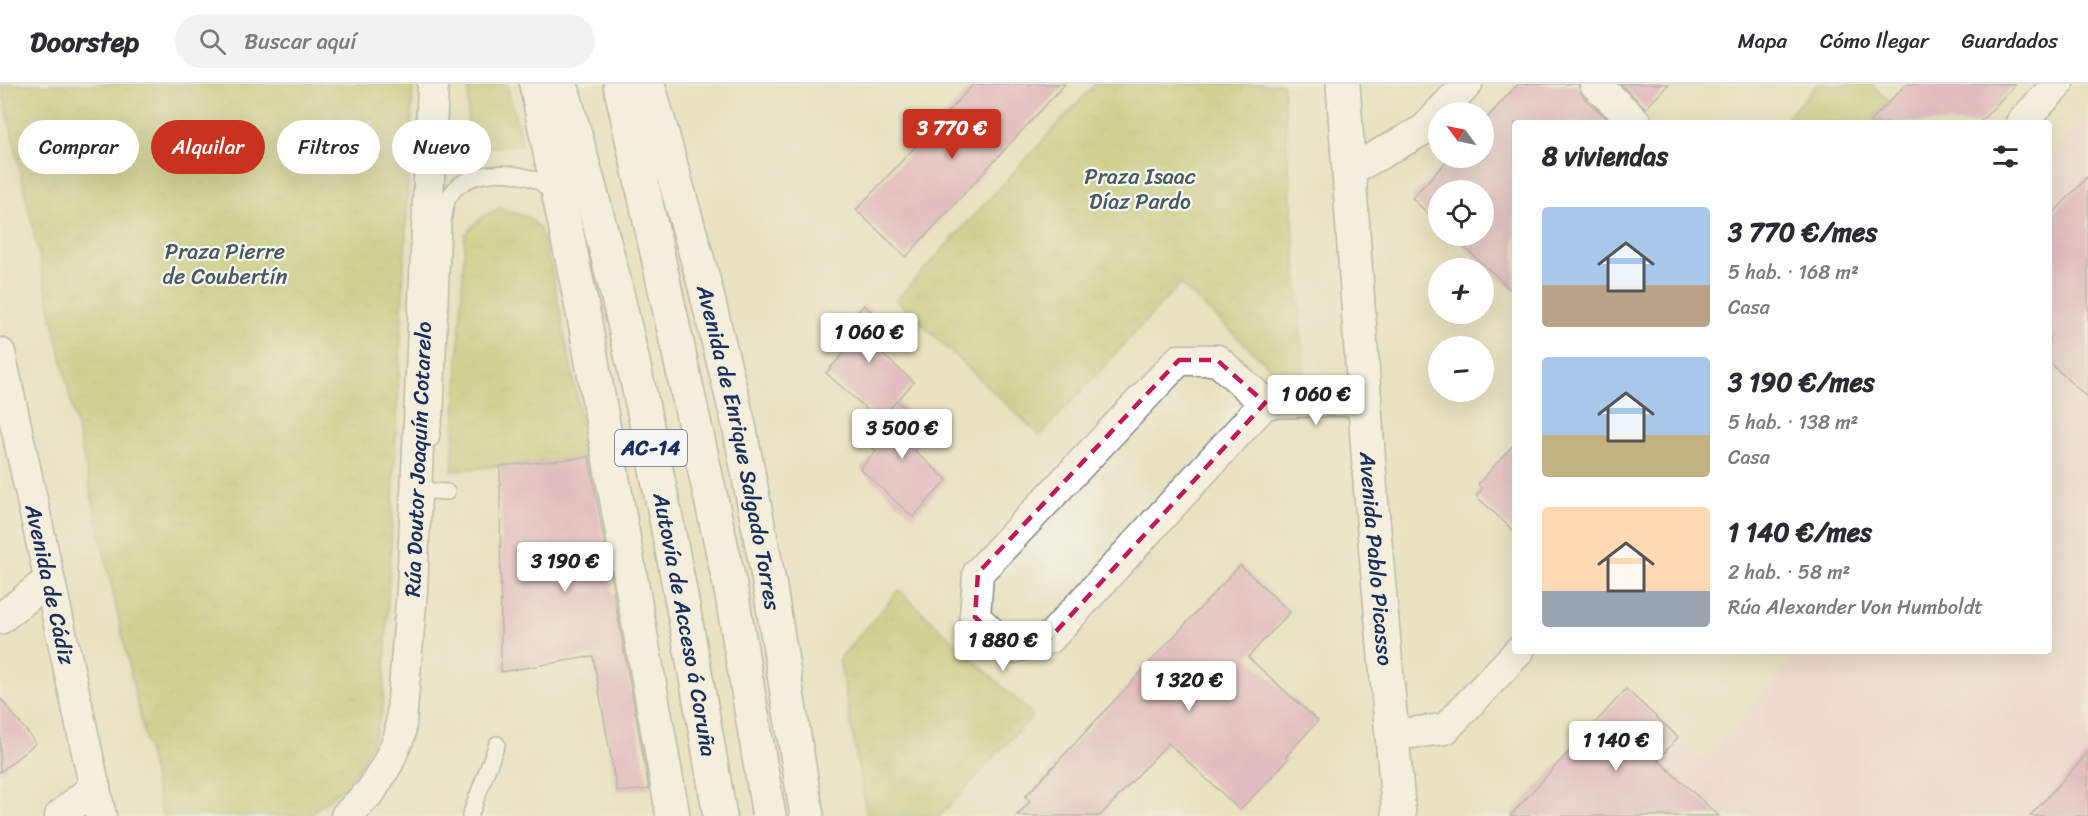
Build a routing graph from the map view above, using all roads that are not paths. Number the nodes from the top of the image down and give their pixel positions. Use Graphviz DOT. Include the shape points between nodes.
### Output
graph roads {
  1 [pos="433,84"];
  2 [pos="536,84"];
  3 [pos="561,84"];
  4 [pos="620,84"];
  5 [pos="648,84"];
  6 [pos="1343,84"];
  7 [pos="1467,84"];
  8 [pos="1596,84"];
  9 [pos="2058,84"];
  10 [pos="1450,102"];
  11 [pos="1634,120"];
  12 [pos="2024,120"];
  13 [pos="1428,126"];
  14 [pos="1351,170"];
  15 [pos="561,199"];
  16 [pos="0,353"];
  17 [pos="1366,400"];
  18 [pos="1265,403"];
  19 [pos="416,484"];
  20 [pos="447,492"];
  21 [pos="49,580"];
  22 [pos="0,620"];
  23 [pos="1516,654"];
  24 [pos="1392,735"];
  25 [pos="497,744"];
  26 [pos="95,786"];
  27 [pos="60,816"];
  28 [pos="101,816"];
  29 [pos="346,816"];
  30 [pos="470,816"];
  31 [pos="673,816"];
  32 [pos="720,816"];
  33 [pos="769,816"];
  34 [pos="807,816"];
  35 [pos="1399,816"];
  1 -- 19 [label="street, Rúa Doutor Joaquín Cotarelo"];
  2 -- 15 [label="main road"];
  3 -- 32 [label="main road, Autovía de Acceso á Coruña / AC-14" via="614,281 650,439"];
  4 -- 33 [label="main road, AC-14" via="731,590"];
  5 -- 34 [label="main road, Avenida de Enrique Salgado Torres" via="739,425"];
  6 -- 14 [label="main road, Avenida Pablo Picasso"];
  7 -- 10 [label="street"];
  8 -- 11 [label="street"];
  9 -- 12 [label="street"];
  13 -- 14 [label="street"];
  14 -- 17 [label="main road, Avenida Pablo Picasso"];
  15 -- 19 [label="lane" via="538,181 516,174 487,174 458,186 448,198 443,220 436,408 429,455"];
  15 -- 31 [label="main road"];
  16 -- 21 [label="street, Avenida de Cádiz"];
  17 -- 18 [label="street"];
  17 -- 24 [label="main road, Avenida Pablo Picasso"];
  18 -- 18 [label="street" via="1216,360 1179,360 978,573 975,617 1009,649 1050,638"];
  19 -- 20 [label="lane"];
  19 -- 29 [label="street, Rúa Doutor Joaquín Cotarelo" via="400,735 371,791"];
  21 -- 22 [label="street"];
  21 -- 26 [label="street, Avenida de Cádiz"];
  23 -- 24 [label="street" via="1445,729"];
  24 -- 35 [label="main road, Avenida Pablo Picasso"];
  25 -- 30 [label="lane"];
  26 -- 27 [label="street"];
  26 -- 28 [label="street, Avenida de Cádiz"];
}
